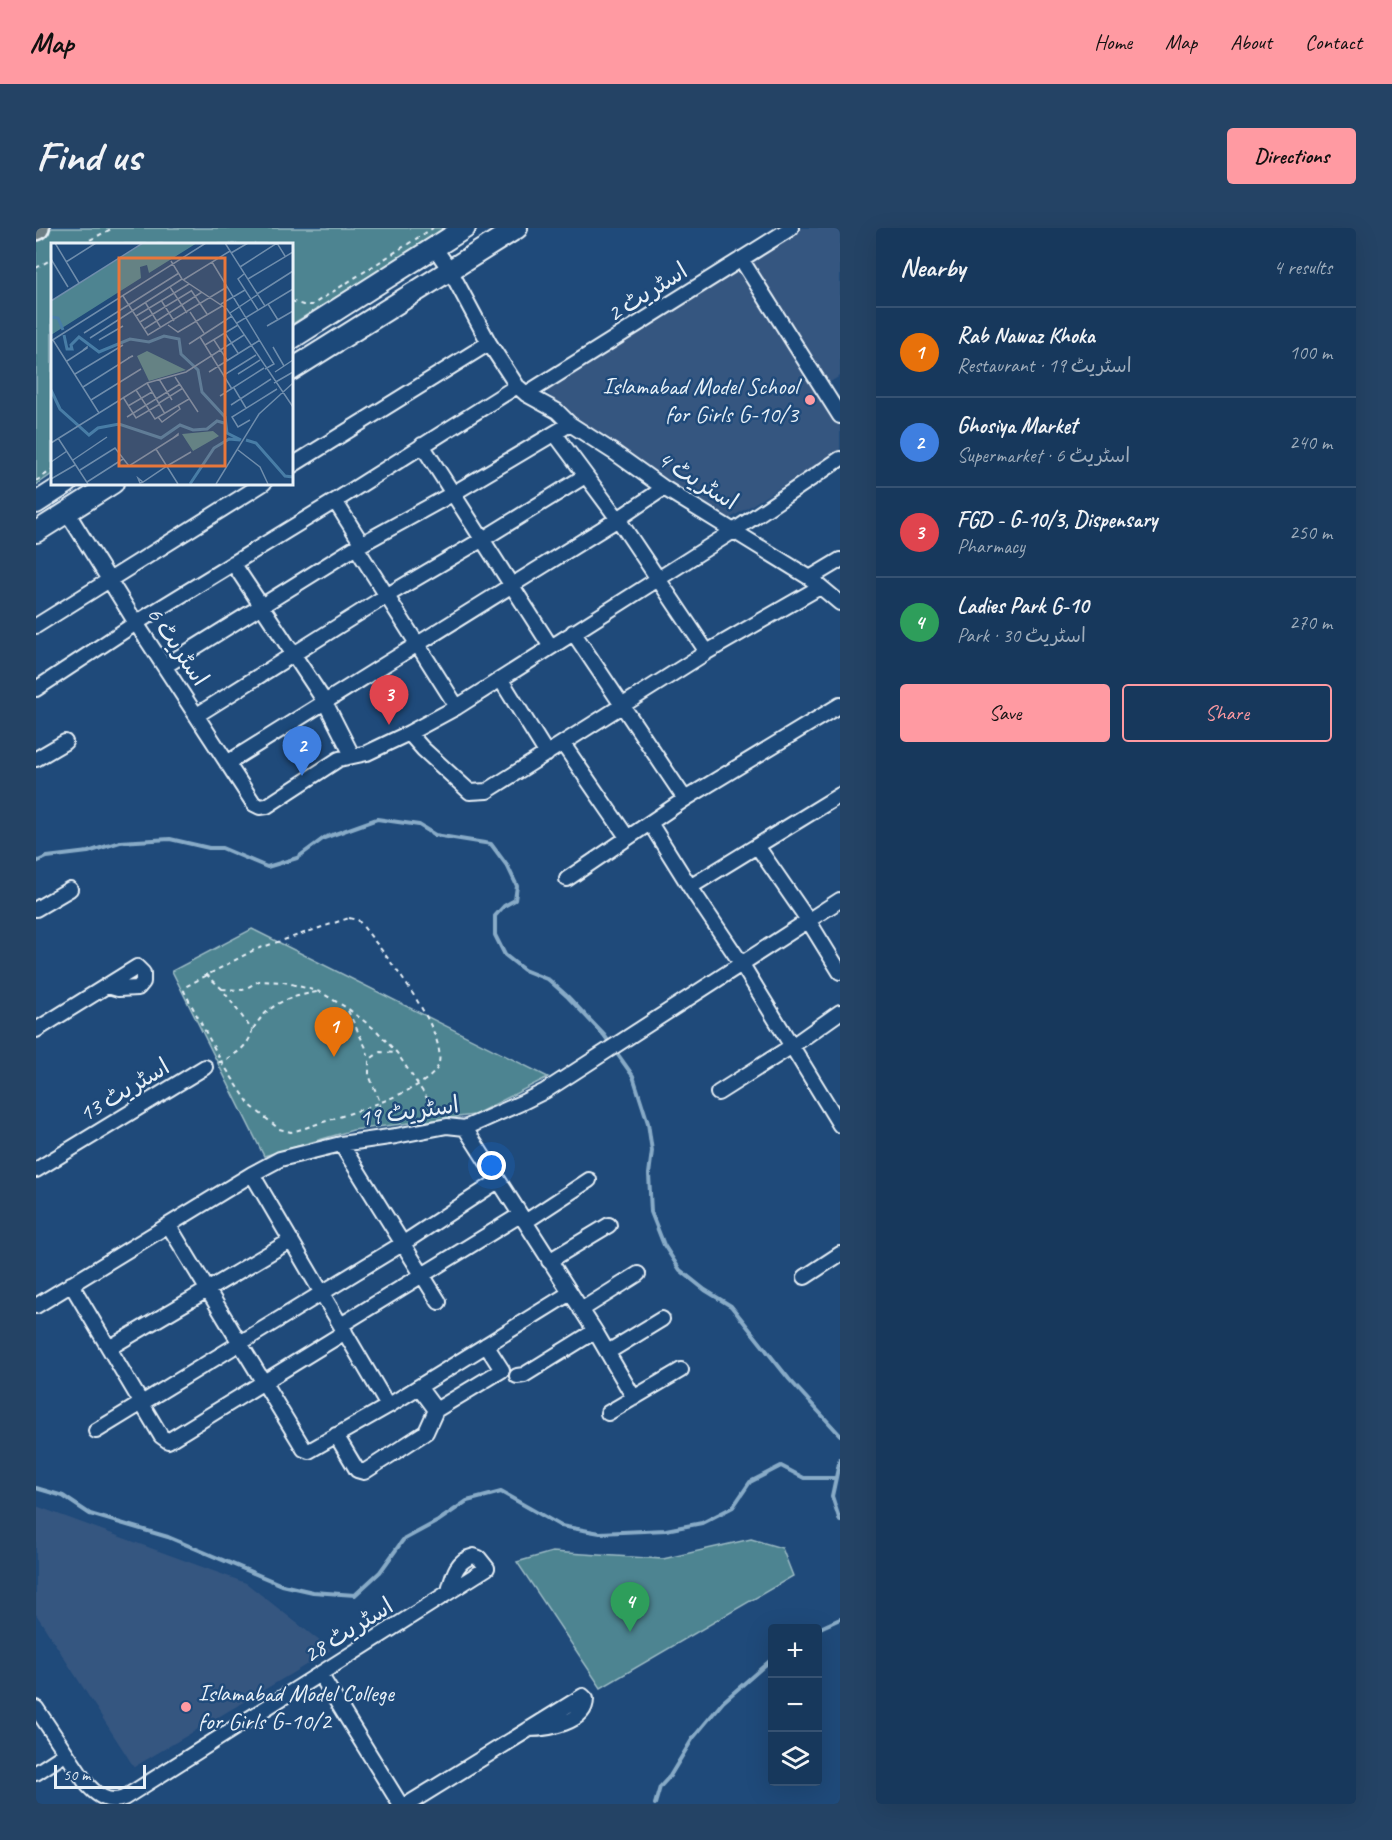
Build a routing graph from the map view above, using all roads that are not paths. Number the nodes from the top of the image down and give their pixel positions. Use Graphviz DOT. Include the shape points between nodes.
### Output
graph roads {
  1 [pos="465,228"];
  2 [pos="517,228"];
  3 [pos="791,228"];
  4 [pos="433,237"];
  5 [pos="741,260"];
  6 [pos="450,270"];
  7 [pos="292,338"];
  8 [pos="489,343"];
  9 [pos="292,369"];
  10 [pos="522,390"];
  11 [pos="840,416"];
  12 [pos="570,424"];
  13 [pos="555,434"];
  14 [pos="422,445"];
  15 [pos="840,459"];
  16 [pos="292,465"];
  17 [pos="585,476"];
  18 [pos="65,484"];
  19 [pos="111,484"];
  20 [pos="262,484"];
  21 [pos="664,488"];
  22 [pos="454,493"];
  23 [pos="334,501"];
  24 [pos="36,503"];
  25 [pos="67,512"];
  26 [pos="618,519"];
  27 [pos="735,530"];
  28 [pos="36,532"];
  29 [pos="483,539"];
  30 [pos="359,545"];
  31 [pos="840,560"];
  32 [pos="233,563"];
  33 [pos="109,580"];
  34 [pos="657,580"];
  35 [pos="815,583"];
  36 [pos="511,586"];
  37 [pos="386,596"];
  38 [pos="840,603"];
  39 [pos="262,606"];
  40 [pos="135,623"];
  41 [pos="36,626"];
  42 [pos="573,632"];
  43 [pos="417,645"];
  44 [pos="551,647"];
  45 [pos="707,652"];
  46 [pos="294,653"];
  47 [pos="165,666"];
  48 [pos="501,680"];
  49 [pos="36,688"];
  50 [pos="325,702"];
  51 [pos="840,705"];
  52 [pos="622,706"];
  53 [pos="457,707"];
  54 [pos="197,715"];
  55 [pos="409,733"];
  56 [pos="65,742"];
  57 [pos="563,744"];
  58 [pos="547,754"];
  59 [pos="352,755"];
  60 [pos="36,759"];
  61 [pos="227,764"];
  62 [pos="840,795"];
  63 [pos="685,800"];
  64 [pos="650,823"];
  65 [pos="627,837"];
  66 [pos="757,846"];
  67 [pos="567,879"];
  68 [pos="690,887"];
  69 [pos="70,889"];
  70 [pos="840,900"];
  71 [pos="36,909"];
  72 [pos="808,920"];
  73 [pos="741,963"];
  74 [pos="840,972"];
  75 [pos="108,986"];
  76 [pos="840,1012"];
  77 [pos="36,1030"];
  78 [pos="792,1046"];
  79 [pos="205,1067"];
  80 [pos="718,1093"];
  81 [pos="838,1118"];
  82 [pos="465,1128"];
  83 [pos="341,1144"];
  84 [pos="36,1170"];
  85 [pos="252,1174"];
  86 [pos="589,1180"];
  87 [pos="498,1181"];
  88 [pos="522,1218"];
  89 [pos="609,1225"];
  90 [pos="169,1226"];
  91 [pos="290,1241"];
  92 [pos="402,1244"];
  93 [pos="840,1254"];
  94 [pos="549,1261"];
  95 [pos="638,1274"];
  96 [pos="423,1276"];
  97 [pos="805,1277"];
  98 [pos="71,1284"];
  99 [pos="207,1290"];
  100 [pos="322,1293"];
  101 [pos="570,1293"];
  102 [pos="438,1302"];
  103 [pos="36,1306"];
  104 [pos="581,1310"];
  105 [pos="662,1319"];
  106 [pos="343,1328"];
  107 [pos="595,1331"];
  108 [pos="239,1342"];
  109 [pos="486,1345"];
  110 [pos="109,1348"];
  111 [pos="608,1352"];
  112 [pos="681,1370"];
  113 [pos="517,1376"];
  114 [pos="265,1383"];
  115 [pos="419,1387"];
  116 [pos="634,1398"];
  117 [pos="141,1402"];
  118 [pos="388,1406"];
  119 [pos="436,1410"];
  120 [pos="608,1413"];
  121 [pos="96,1431"];
  122 [pos="336,1435"];
  123 [pos="449,1591"];
  124 [pos="320,1674"];
  125 [pos="36,1708"];
  126 [pos="529,1729"];
  127 [pos="65,1754"];
  128 [pos="36,1773"];
  129 [pos="400,1804"];
  130 [pos="408,1804"];
  1 -- 4 [label="main road"];
  2 -- 6 [label="main road"];
  3 -- 5 [label="street, اسٹریٹ 2"];
  4 -- 6 [label="street, اسٹریٹ 4"];
  4 -- 7 [label="main road"];
  5 -- 10 [label="street, اسٹریٹ 2"];
  5 -- 11 [label="street"];
  6 -- 8 [label="street, اسٹریٹ 4"];
  6 -- 9 [label="main road"];
  8 -- 10 [label="street, اسٹریٹ 4"];
  8 -- 16 [label="street"];
  10 -- 12 [label="street, اسٹریٹ 4" via="557,411"];
  10 -- 14 [label="street, اسٹریٹ 2"];
  12 -- 13 [label="street"];
  12 -- 21 [label="street, اسٹریٹ 4"];
  13 -- 17 [label="street"];
  13 -- 22 [label="street"];
  14 -- 22 [label="street"];
  14 -- 23 [label="street, اسٹریٹ 2"];
  15 -- 27 [label="street"];
  17 -- 26 [label="street"];
  17 -- 29 [label="street"];
  18 -- 24 [label="main road"];
  19 -- 25 [label="main road"];
  20 -- 33 [label="street"];
  21 -- 26 [label="street"];
  21 -- 27 [label="street, اسٹریٹ 4"];
  22 -- 29 [label="street"];
  22 -- 30 [label="street"];
  23 -- 30 [label="street"];
  23 -- 32 [label="street, اسٹریٹ 2"];
  25 -- 28 [label="main road"];
  25 -- 33 [label="street, اسٹریٹ 6"];
  26 -- 34 [label="street"];
  26 -- 36 [label="street"];
  27 -- 34 [label="street"];
  27 -- 35 [label="street, اسٹریٹ 4"];
  29 -- 36 [label="street"];
  29 -- 37 [label="street"];
  30 -- 37 [label="street"];
  30 -- 39 [label="street"];
  31 -- 35 [label="street"];
  32 -- 39 [label="street"];
  32 -- 40 [label="street, اسٹریٹ 2"];
  33 -- 40 [label="street, اسٹریٹ 6"];
  33 -- 41 [label="street"];
  34 -- 42 [label="street"];
  34 -- 45 [label="street"];
  35 -- 38 [label="street, اسٹریٹ 4"];
  35 -- 45 [label="street"];
  36 -- 43 [label="street"];
  36 -- 44 [label="street"];
  37 -- 43 [label="street"];
  37 -- 46 [label="street"];
  39 -- 46 [label="street"];
  39 -- 47 [label="street"];
  40 -- 47 [label="street, اسٹریٹ 6"];
  40 -- 49 [label="street, اسٹریٹ 2"];
  42 -- 44 [label="street"];
  42 -- 52 [label="street"];
  43 -- 50 [label="street"];
  43 -- 53 [label="street"];
  44 -- 48 [label="street"];
  45 -- 52 [label="street"];
  46 -- 50 [label="street"];
  46 -- 54 [label="street"];
  47 -- 54 [label="street, اسٹریٹ 6"];
  48 -- 53 [label="street"];
  48 -- 58 [label="street"];
  50 -- 59 [label="street"];
  50 -- 61 [label="street"];
  51 -- 63 [label="street"];
  52 -- 57 [label="street"];
  52 -- 63 [label="street"];
  53 -- 55 [label="street"];
  54 -- 61 [label="street, اسٹریٹ 6"];
  55 -- 58 [label="street" via="470,792 487,791"];
  55 -- 59 [label="street" via="366,753"];
  56 -- 60 [label="street"];
  57 -- 58 [label="street"];
  57 -- 65 [label="street"];
  59 -- 61 [label="street, اسٹریٹ 6" via="260,807"];
  62 -- 66 [label="street"];
  63 -- 64 [label="street"];
  64 -- 65 [label="street"];
  64 -- 68 [label="street"];
  65 -- 67 [label="street"];
  66 -- 68 [label="street"];
  66 -- 72 [label="street"];
  68 -- 73 [label="street"];
  69 -- 71 [label="street"];
  70 -- 72 [label="street, اسٹریٹ 19"];
  72 -- 73 [label="street, اسٹریٹ 19"];
  72 -- 74 [label="street"];
  73 -- 78 [label="street"];
  73 -- 82 [label="street, اسٹریٹ 19" via="545,1091"];
  75 -- 77 [label="street" via="138,988 143,973 137,967"];
  76 -- 78 [label="street"];
  78 -- 80 [label="street"];
  78 -- 81 [label="street"];
  79 -- 84 [label="street, اسٹریٹ 13"];
  82 -- 83 [label="street, اسٹریٹ 19" via="447,1126"];
  82 -- 87 [label="street"];
  83 -- 85 [label="street, اسٹریٹ 19" via="280,1160"];
  83 -- 92 [label="street"];
  85 -- 90 [label="street, اسٹریٹ 19"];
  85 -- 91 [label="street"];
  86 -- 88 [label="street"];
  87 -- 88 [label="street"];
  87 -- 92 [label="street"];
  88 -- 94 [label="street"];
  88 -- 96 [label="street"];
  89 -- 94 [label="street"];
  90 -- 98 [label="street, اسٹریٹ 19"];
  90 -- 99 [label="street"];
  91 -- 99 [label="street"];
  91 -- 100 [label="street"];
  92 -- 96 [label="street"];
  92 -- 100 [label="street"];
  93 -- 97 [label="street"];
  94 -- 101 [label="street"];
  95 -- 104 [label="street"];
  96 -- 102 [label="street"];
  96 -- 106 [label="street"];
  98 -- 103 [label="street, اسٹریٹ 19"];
  98 -- 110 [label="street"];
  99 -- 108 [label="street"];
  99 -- 110 [label="street"];
  100 -- 106 [label="street"];
  100 -- 108 [label="street"];
  101 -- 104 [label="street"];
  101 -- 109 [label="street"];
  104 -- 107 [label="street"];
  105 -- 111 [label="street"];
  106 -- 114 [label="street"];
  106 -- 118 [label="street"];
  107 -- 111 [label="street"];
  107 -- 113 [label="street"];
  108 -- 114 [label="street"];
  108 -- 117 [label="street"];
  109 -- 115 [label="street"];
  109 -- 119 [label="street" via="502,1370"];
  110 -- 117 [label="street"];
  111 -- 116 [label="street"];
  112 -- 116 [label="street"];
  114 -- 117 [label="street" via="168,1441"];
  114 -- 122 [label="street" via="304,1449 309,1451"];
  115 -- 118 [label="street"];
  115 -- 119 [label="street"];
  116 -- 120 [label="street"];
  117 -- 121 [label="street"];
  118 -- 122 [label="street"];
  119 -- 122 [label="street" via="426,1432 364,1472 357,1470"];
  123 -- 124 [label="street, اسٹریٹ 28" via="453,1574 462,1561 471,1556 479,1558 487,1568"];
  124 -- 127 [label="street, اسٹریٹ 28" via="116,1801 95,1793"];
  124 -- 129 [label="street"];
  125 -- 127 [label="street"];
  126 -- 130 [label="street"];
  127 -- 128 [label="street"];
}
